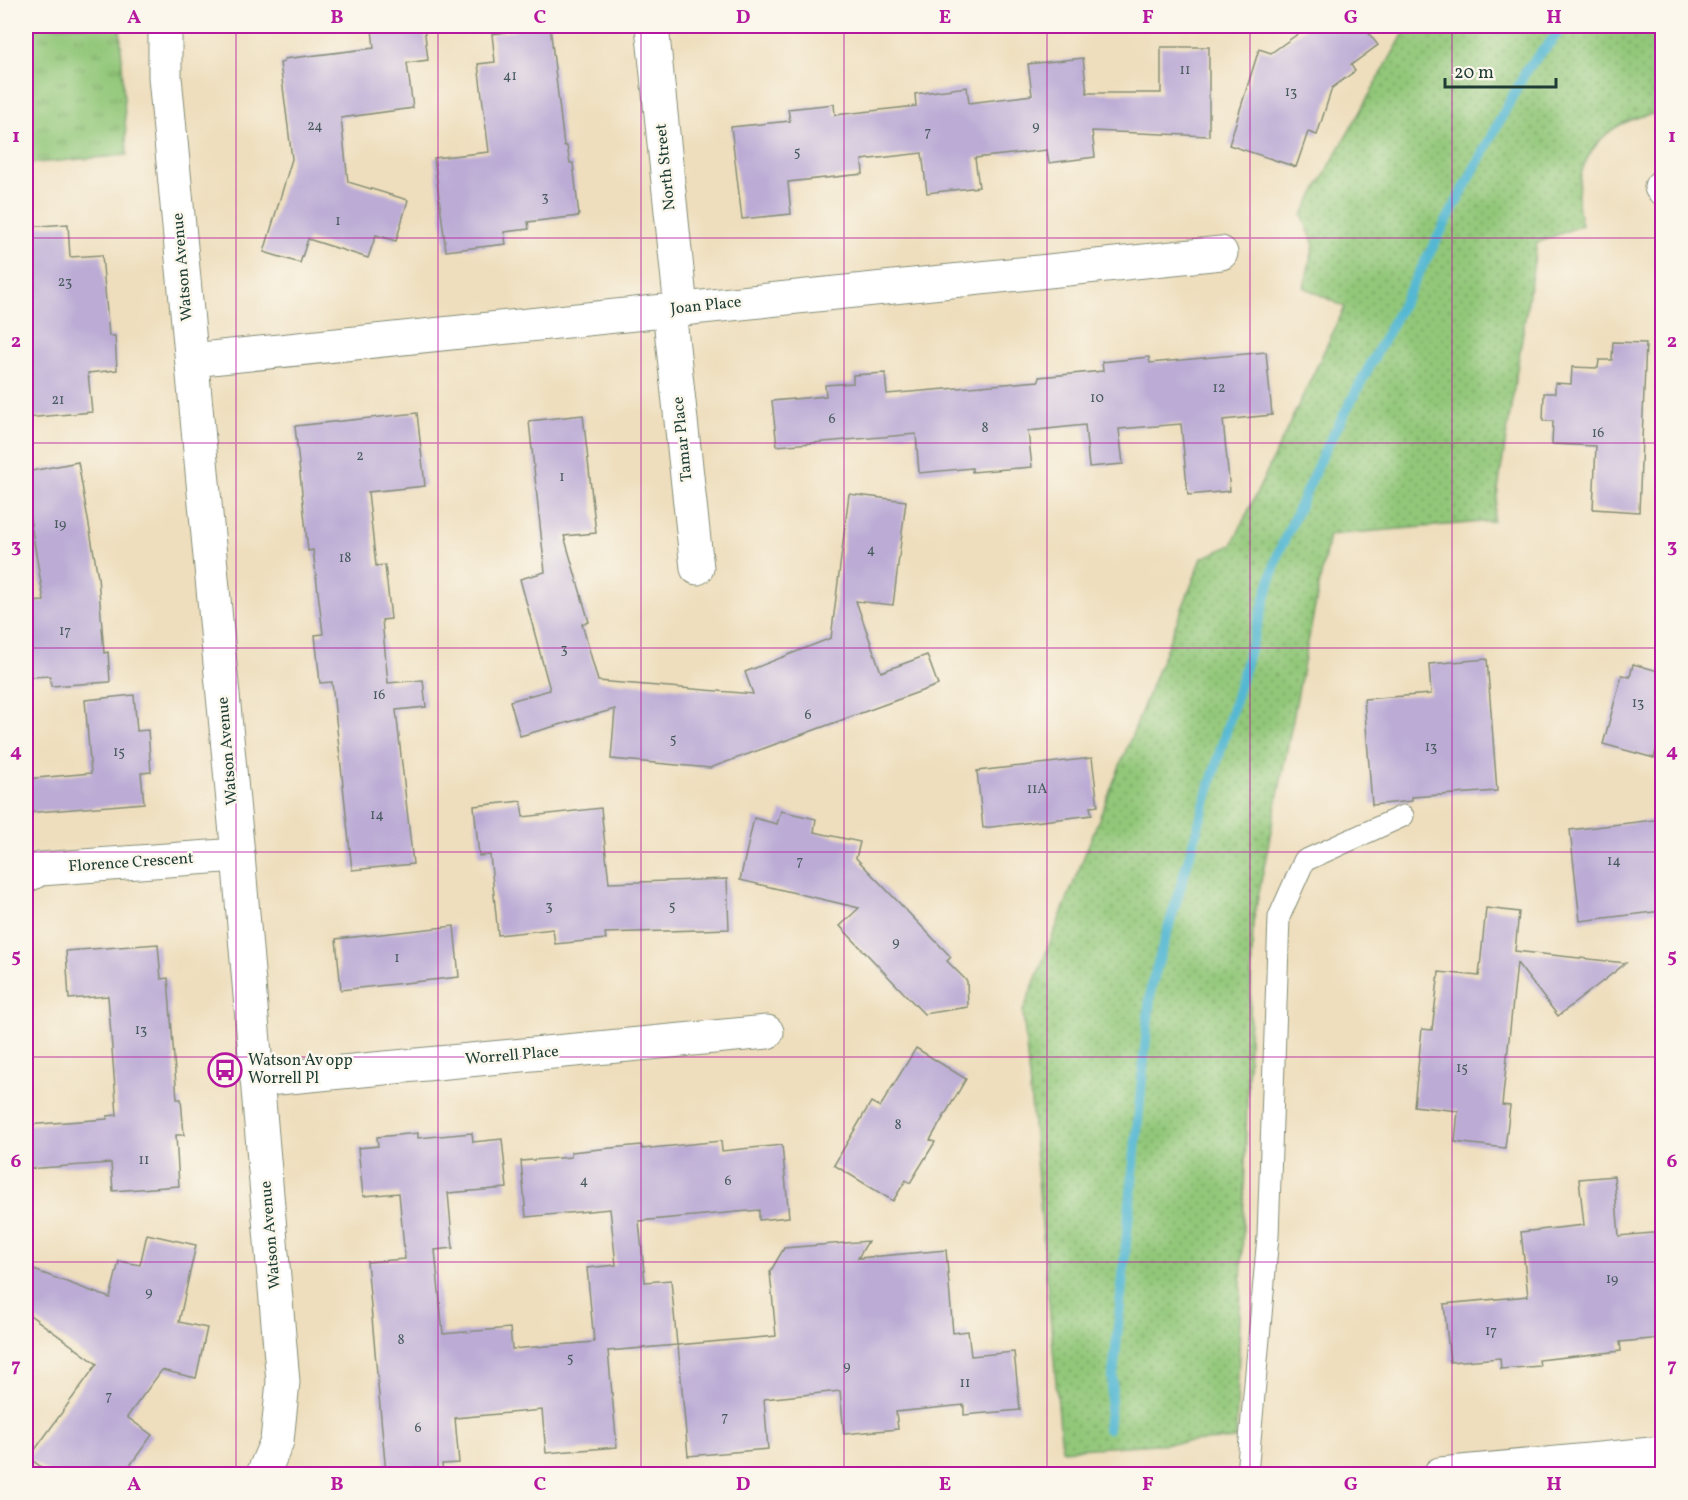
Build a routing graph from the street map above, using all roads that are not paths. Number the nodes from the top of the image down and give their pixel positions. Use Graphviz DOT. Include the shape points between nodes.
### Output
graph roads {
  1 [pos="165,26"];
  2 [pos="652,26"];
  3 [pos="1221,253"];
  4 [pos="675,309"];
  5 [pos="192,360"];
  6 [pos="697,567"];
  7 [pos="1403,816"];
  8 [pos="238,855"];
  9 [pos="26,876"];
  10 [pos="767,1032"];
  11 [pos="257,1080"];
  12 [pos="1662,1454"];
  13 [pos="1502,1471"];
  14 [pos="263,1474"];
  15 [pos="1247,1474"];
  16 [pos="1440,1474"];
  1 -- 5 [label="street, Watson Avenue" via="165,77"];
  2 -- 4 [label="street, North Street"];
  3 -- 4 [label="street, Joan Place"];
  4 -- 5 [label="street, Joan Place"];
  4 -- 6 [label="street, Tamar Place"];
  5 -- 8 [label="street, Watson Avenue"];
  7 -- 15 [label="lane" via="1304,861 1279,917 1268,1236"];
  8 -- 9 [label="street, Florence Crescent" via="40,869"];
  8 -- 11 [label="street, Watson Avenue"];
  10 -- 11 [label="street, Worrell Place"];
  11 -- 14 [label="street, Watson Avenue" via="283,1382 277,1441"];
  12 -- 13 [label="street"];
  13 -- 16 [label="street"];
}
